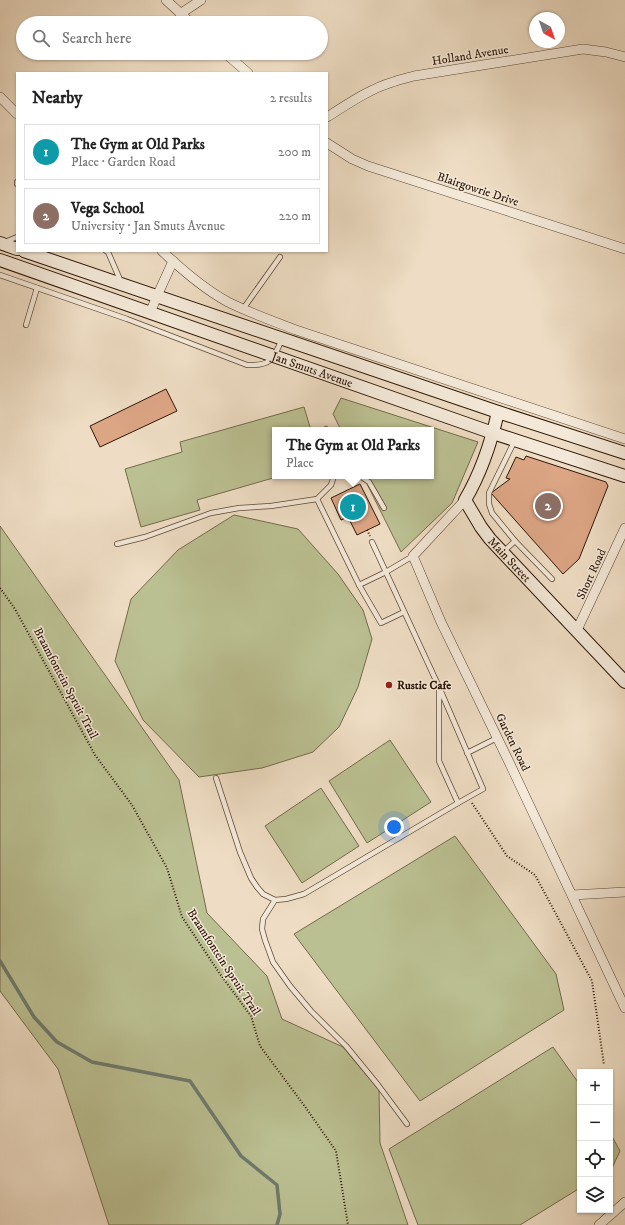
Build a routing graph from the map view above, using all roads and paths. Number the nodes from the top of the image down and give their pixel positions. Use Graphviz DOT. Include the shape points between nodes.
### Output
graph roads {
  1 [pos="166,0"];
  2 [pos="201,0"];
  3 [pos="180,14"];
  4 [pos="182,16"];
  5 [pos="625,57"];
  6 [pos="233,60"];
  7 [pos="247,72"];
  8 [pos="0,97"];
  9 [pos="16,113"];
  10 [pos="328,116"];
  11 [pos="328,144"];
  12 [pos="16,237"];
  13 [pos="1,243"];
  14 [pos="16,249"];
  15 [pos="625,249"];
  16 [pos="27,252"];
  17 [pos="108,252"];
  18 [pos="163,252"];
  19 [pos="280,257"];
  20 [pos="0,260"];
  21 [pos="173,262"];
  22 [pos="0,275"];
  23 [pos="122,284"];
  24 [pos="37,288"];
  25 [pos="157,296"];
  26 [pos="243,309"];
  27 [pos="150,313"];
  28 [pos="26,325"];
  29 [pos="282,339"];
  30 [pos="274,357"];
  31 [pos="498,412"];
  32 [pos="493,433"];
  33 [pos="625,439"];
  34 [pos="515,440"];
  35 [pos="625,454"];
  36 [pos="625,476"];
  37 [pos="333,479"];
  38 [pos="364,479"];
  39 [pos="318,499"];
  40 [pos="465,500"];
  41 [pos="384,508"];
  42 [pos="625,528"];
  43 [pos="515,541"];
  44 [pos="372,542"];
  45 [pos="117,544"];
  46 [pos="503,553"];
  47 [pos="413,556"];
  48 [pos="386,572"];
  49 [pos="552,579"];
  50 [pos="359,585"];
  51 [pos="0,588"];
  52 [pos="404,612"];
  53 [pos="577,630"];
  54 [pos="625,682"];
  55 [pos="439,687"];
  56 [pos="497,738"];
  57 [pos="467,753"];
  58 [pos="216,778"];
  59 [pos="468,797"];
  60 [pos="458,803"];
  61 [pos="625,892"];
  62 [pos="572,895"];
  63 [pos="275,900"];
  64 [pos="625,1008"];
  65 [pos="604,1065"];
  66 [pos="407,1124"];
  67 [pos="625,1202"];
  68 [pos="348,1225"];
  69 [pos="599,1225"];
  1 -- 3 [label="street"];
  2 -- 3 [label="street"];
  3 -- 4 [label="street"];
  5 -- 10 [label="street, Holland Avenue" via="606,52 577,50 414,76 376,89"];
  6 -- 7 [label="street"];
  8 -- 9 [label="street"];
  11 -- 15 [label="street, Blairgowrie Drive" via="368,166"];
  12 -- 13 [label="lane"];
  13 -- 14 [label="main road"];
  16 -- 23 [label="main road, Jan Smuts Avenue"];
  17 -- 23 [label="lane"];
  18 -- 21 [label="street"];
  19 -- 26 [label="lane"];
  20 -- 27 [label="main road, Jan Smuts Avenue"];
  21 -- 25 [label="street"];
  21 -- 26 [label="street" via="220,297"];
  22 -- 24 [label="lane"];
  23 -- 25 [label="main road, Jan Smuts Avenue"];
  24 -- 28 [label="lane"];
  24 -- 30 [label="lane" via="247,365 261,365"];
  25 -- 27 [label="street"];
  25 -- 29 [label="main road, Jan Smuts Avenue"];
  26 -- 33 [label="street" via="296,330"];
  27 -- 30 [label="main road, Jan Smuts Avenue"];
  29 -- 30 [label="lane"];
  29 -- 31 [label="main road, Jan Smuts Avenue"];
  30 -- 32 [label="main road, Jan Smuts Avenue"];
  31 -- 32 [label="main road"];
  31 -- 35 [label="main road, Jan Smuts Avenue"];
  32 -- 34 [label="main road, Jan Smuts Avenue"];
  32 -- 40 [label="main road" via="477,477"];
  34 -- 36 [label="main road, Jan Smuts Avenue"];
  34 -- 43 [label="lane" via="488,499 492,513"];
  37 -- 39 [label="lane"];
  38 -- 41 [label="lane" via="369,482"];
  39 -- 45 [label="lane" via="211,513 145,537"];
  39 -- 50 [label="lane"];
  40 -- 46 [label="main road, Main Street" via="481,527"];
  40 -- 47 [label="street"];
  42 -- 53 [label="street, Short Road"];
  43 -- 46 [label="lane"];
  43 -- 49 [label="lane"];
  44 -- 48 [label="lane"];
  46 -- 53 [label="main road, Main Street"];
  47 -- 48 [label="lane"];
  47 -- 56 [label="street, Garden Road" via="441,622"];
  48 -- 50 [label="lane"];
  48 -- 52 [label="lane"];
  50 -- 52 [label="lane" via="380,623"];
  51 -- 68 [label="path, Braamfontein Spruit Trail" via="15,609 95,755 132,805 167,868 182,917 252,1016 260,1046 336,1151"];
  52 -- 55 [label="lane"];
  53 -- 54 [label="main road, Main Street"];
  55 -- 57 [label="lane"];
  55 -- 60 [label="lane" via="439,761"];
  56 -- 57 [label="lane"];
  56 -- 62 [label="street, Garden Road"];
  57 -- 59 [label="lane" via="483,789"];
  58 -- 63 [label="lane" via="251,878 264,894"];
  59 -- 60 [label="lane"];
  59 -- 65 [label="path" via="507,856 535,876 592,981"];
  60 -- 63 [label="lane" via="304,894"];
  61 -- 62 [label="street"];
  62 -- 64 [label="street, Garden Road"];
  63 -- 66 [label="lane" via="263,919 262,929 273,962 307,1006 346,1046"];
  67 -- 69 [label="street"];
}
